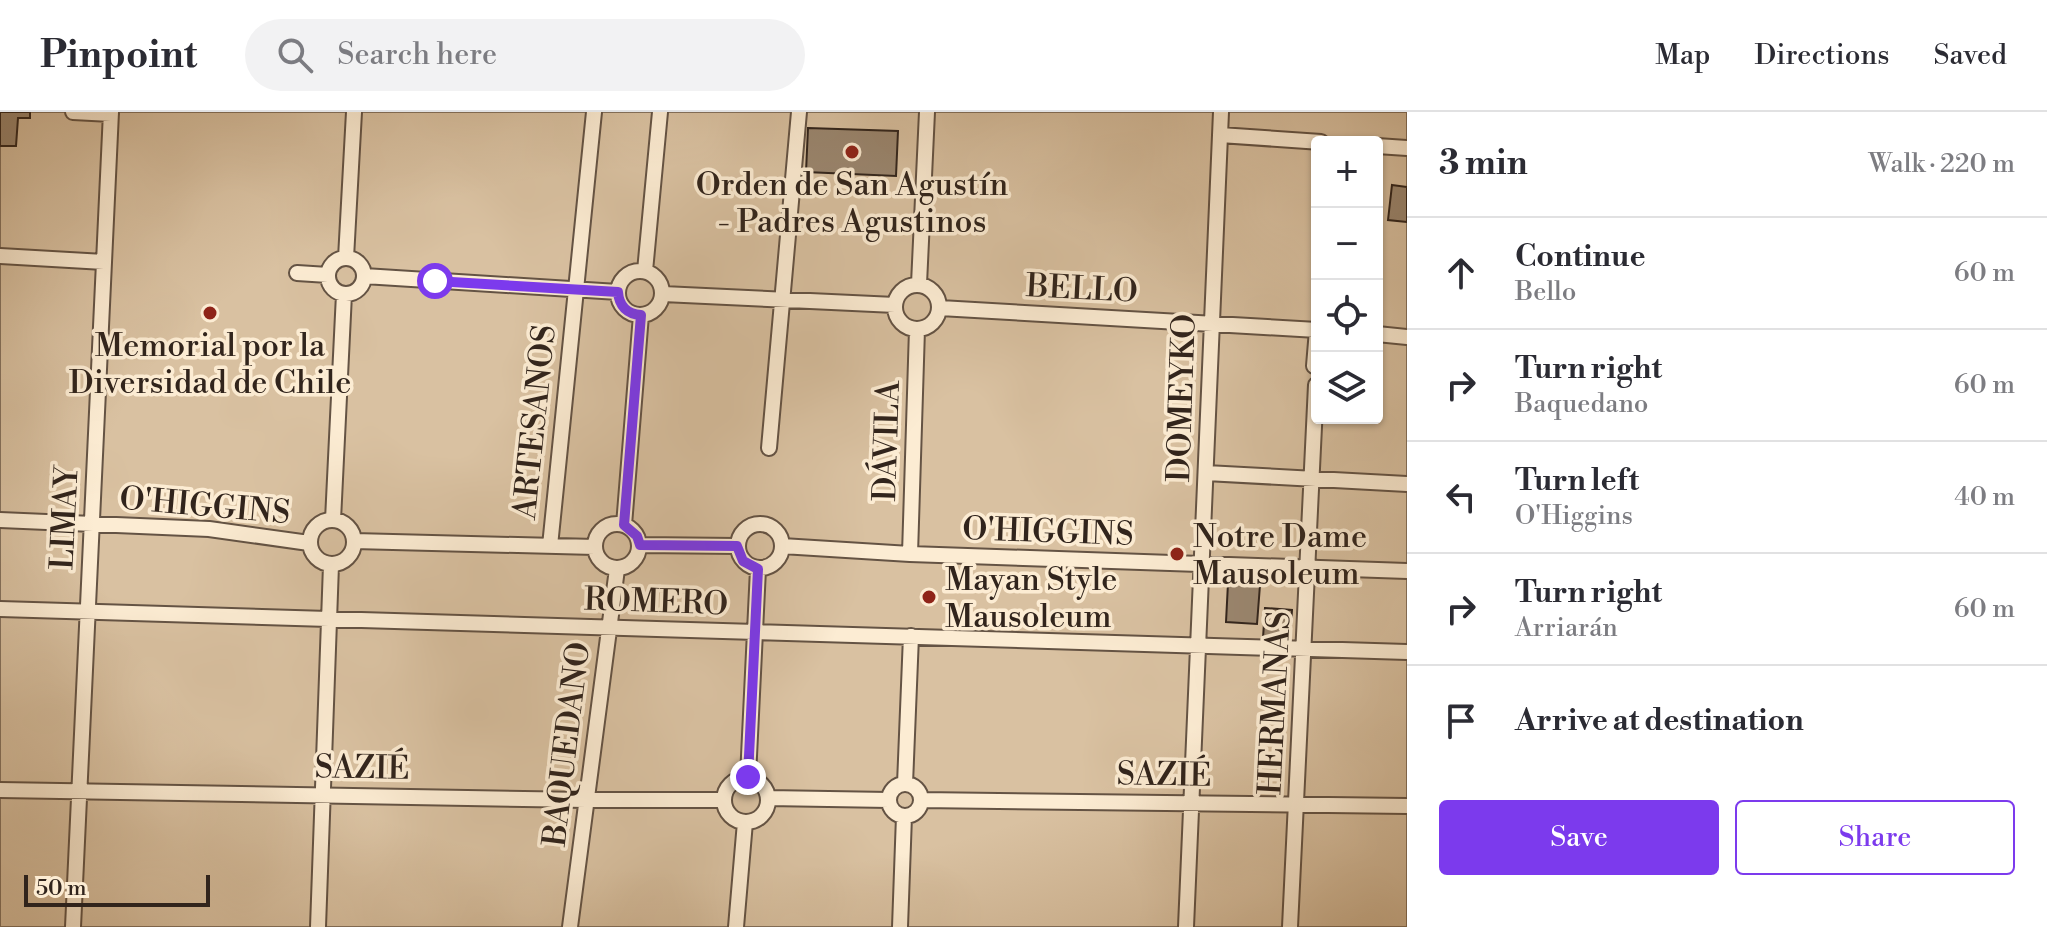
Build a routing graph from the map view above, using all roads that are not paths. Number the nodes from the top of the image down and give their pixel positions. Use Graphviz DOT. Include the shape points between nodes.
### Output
graph roads {
  1 [pos="73,112"];
  2 [pos="354,112"];
  3 [pos="594,112"];
  4 [pos="660,112"];
  5 [pos="799,112"];
  6 [pos="927,112"];
  7 [pos="1221,112"];
  8 [pos="111,113"];
  9 [pos="1220,135"];
  10 [pos="1311,141"];
  11 [pos="1383,146"];
  12 [pos="1407,148"];
  13 [pos="0,256"];
  14 [pos="346,258"];
  15 [pos="104,262"];
  16 [pos="645,271"];
  17 [pos="297,273"];
  18 [pos="328,275"];
  19 [pos="364,276"];
  20 [pos="919,284"];
  21 [pos="576,289"];
  22 [pos="618,292"];
  23 [pos="344,294"];
  24 [pos="663,294"];
  25 [pos="782,299"];
  26 [pos="895,305"];
  27 [pos="940,308"];
  28 [pos="641,315"];
  29 [pos="1212,323"];
  30 [pos="917,329"];
  31 [pos="1311,330"];
  32 [pos="1383,335"];
  33 [pos="1407,337"];
  34 [pos="1314,424"];
  35 [pos="769,448"];
  36 [pos="1206,473"];
  37 [pos="1312,478"];
  38 [pos="1407,484"];
  39 [pos="0,520"];
  40 [pos="333,520"];
  41 [pos="91,524"];
  42 [pos="624,525"];
  43 [pos="354,541"];
  44 [pos="309,543"];
  45 [pos="640,545"];
  46 [pos="550,546"];
  47 [pos="737,546"];
  48 [pos="782,546"];
  49 [pos="595,547"];
  50 [pos="910,554"];
  51 [pos="1202,564"];
  52 [pos="331,565"];
  53 [pos="1308,568"];
  54 [pos="617,569"];
  55 [pos="758,569"];
  56 [pos="1407,571"];
  57 [pos="0,609"];
  58 [pos="87,611"];
  59 [pos="329,619"];
  60 [pos="609,628"];
  61 [pos="755,631"];
  62 [pos="911,636"];
  63 [pos="1198,645"];
  64 [pos="1304,648"];
  65 [pos="1407,652"];
  66 [pos="748,777"];
  67 [pos="905,784"];
  68 [pos="0,790"];
  69 [pos="79,791"];
  70 [pos="323,795"];
  71 [pos="768,798"];
  72 [pos="586,800"];
  73 [pos="724,800"];
  74 [pos="889,800"];
  75 [pos="921,800"];
  76 [pos="1192,802"];
  77 [pos="1297,804"];
  78 [pos="1407,806"];
  79 [pos="904,816"];
  80 [pos="745,822"];
  81 [pos="73,927"];
  82 [pos="318,927"];
  83 [pos="570,927"];
  84 [pos="736,927"];
  85 [pos="900,927"];
  86 [pos="1186,927"];
  87 [pos="1290,927"];
  1 -- 8 [label="lane"];
  2 -- 14 [label="lane"];
  3 -- 21 [label="lane, ARTESANOS"];
  4 -- 16 [label="lane"];
  5 -- 25 [label="lane"];
  6 -- 20 [label="lane"];
  7 -- 9 [label="lane, DOMEYKO"];
  8 -- 15 [label="lane, LIMAY"];
  9 -- 10 [label="lane"];
  9 -- 29 [label="lane, DOMEYKO"];
  11 -- 12 [label="lane"];
  13 -- 15 [label="lane"];
  14 -- 18 [label="lane" via="332,265"];
  14 -- 19 [label="lane" via="361,266"];
  15 -- 41 [label="lane, LIMAY"];
  16 -- 22 [label="lane" via="624,277"];
  16 -- 24 [label="lane" via="660,282"];
  17 -- 18 [label="lane"];
  18 -- 23 [label="lane" via="331,285"];
  19 -- 21 [label="lane"];
  19 -- 23 [label="lane" via="355,291"];
  20 -- 26 [label="lane" via="905,287"];
  20 -- 27 [label="lane" via="932,289"];
  21 -- 22 [label="lane"];
  21 -- 46 [label="lane, ARTESANOS"];
  22 -- 28 [label="lane" via="621,305"];
  23 -- 40 [label="lane"];
  24 -- 25 [label="lane"];
  24 -- 28 [label="lane" via="658,306"];
  25 -- 26 [label="lane"];
  25 -- 35 [label="lane"];
  26 -- 30 [label="lane" via="904,324"];
  27 -- 29 [label="lane, BELLO"];
  27 -- 30 [label="lane" via="930,325"];
  28 -- 42 [label="lane"];
  29 -- 31 [label="lane, BELLO"];
  29 -- 36 [label="lane, DOMEYKO"];
  30 -- 50 [label="lane, DÁVILA"];
  32 -- 33 [label="lane"];
  34 -- 37 [label="lane, HERMANAS"];
  36 -- 37 [label="lane"];
  36 -- 51 [label="lane, DOMEYKO"];
  37 -- 38 [label="lane"];
  37 -- 53 [label="lane, HERMANAS"];
  39 -- 41 [label="lane, O'HIGGINS"];
  40 -- 43 [label="lane" via="350,529"];
  40 -- 44 [label="lane" via="313,529"];
  41 -- 44 [label="lane, O'HIGGINS" via="209,529"];
  41 -- 58 [label="lane, LIMAY"];
  42 -- 45 [label="lane"];
  42 -- 49 [label="lane" via="600,532"];
  43 -- 46 [label="lane"];
  43 -- 52 [label="lane" via="350,555"];
  44 -- 52 [label="lane" via="313,556"];
  45 -- 47 [label="lane"];
  45 -- 54 [label="lane" via="634,562"];
  46 -- 49 [label="lane"];
  47 -- 48 [label="lane" via="743,531 759,524 775,529"];
  47 -- 55 [label="lane" via="743,561"];
  48 -- 50 [label="lane, O'HIGGINS"];
  48 -- 55 [label="lane" via="775,563"];
  49 -- 54 [label="lane" via="601,562"];
  50 -- 51 [label="lane, O'HIGGINS"];
  51 -- 53 [label="lane, O'HIGGINS"];
  51 -- 63 [label="lane, DOMEYKO"];
  52 -- 59 [label="lane"];
  53 -- 56 [label="lane, O'HIGGINS"];
  53 -- 64 [label="lane, HERMANAS"];
  54 -- 60 [label="lane, BAQUEDANO"];
  55 -- 61 [label="lane"];
  57 -- 58 [label="lane, ROMERO"];
  58 -- 59 [label="lane, ROMERO"];
  58 -- 69 [label="lane, LIMAY"];
  59 -- 60 [label="lane, ROMERO"];
  59 -- 70 [label="lane"];
  60 -- 61 [label="lane, ROMERO"];
  60 -- 72 [label="lane, BAQUEDANO"];
  61 -- 62 [label="lane, ROMERO"];
  61 -- 66 [label="lane"];
  62 -- 63 [label="lane, ROMERO"];
  62 -- 67 [label="lane"];
  63 -- 64 [label="lane, ROMERO"];
  63 -- 76 [label="lane, DOMEYKO"];
  64 -- 65 [label="lane, ROMERO"];
  64 -- 77 [label="lane, HERMANAS"];
  66 -- 71 [label="lane" via="762,784"];
  66 -- 73 [label="lane" via="728,786"];
  67 -- 74 [label="lane" via="892,790"];
  67 -- 75 [label="lane" via="918,790"];
  68 -- 69 [label="lane, SAZIÉ"];
  69 -- 70 [label="lane, SAZIÉ"];
  69 -- 81 [label="lane, LIMAY"];
  70 -- 72 [label="lane, SAZIÉ"];
  70 -- 82 [label="lane"];
  71 -- 74 [label="lane"];
  71 -- 80 [label="lane" via="765,812"];
  72 -- 73 [label="lane, SAZIÉ"];
  72 -- 83 [label="lane, BAQUEDANO"];
  73 -- 80 [label="lane" via="728,813"];
  74 -- 79 [label="lane"];
  75 -- 76 [label="lane, SAZIÉ"];
  75 -- 79 [label="lane"];
  76 -- 77 [label="lane, SAZIÉ"];
  76 -- 86 [label="lane, DOMEYKO"];
  77 -- 78 [label="lane, SAZIÉ"];
  77 -- 87 [label="lane, HERMANAS"];
  79 -- 85 [label="lane"];
  80 -- 84 [label="lane"];
}
